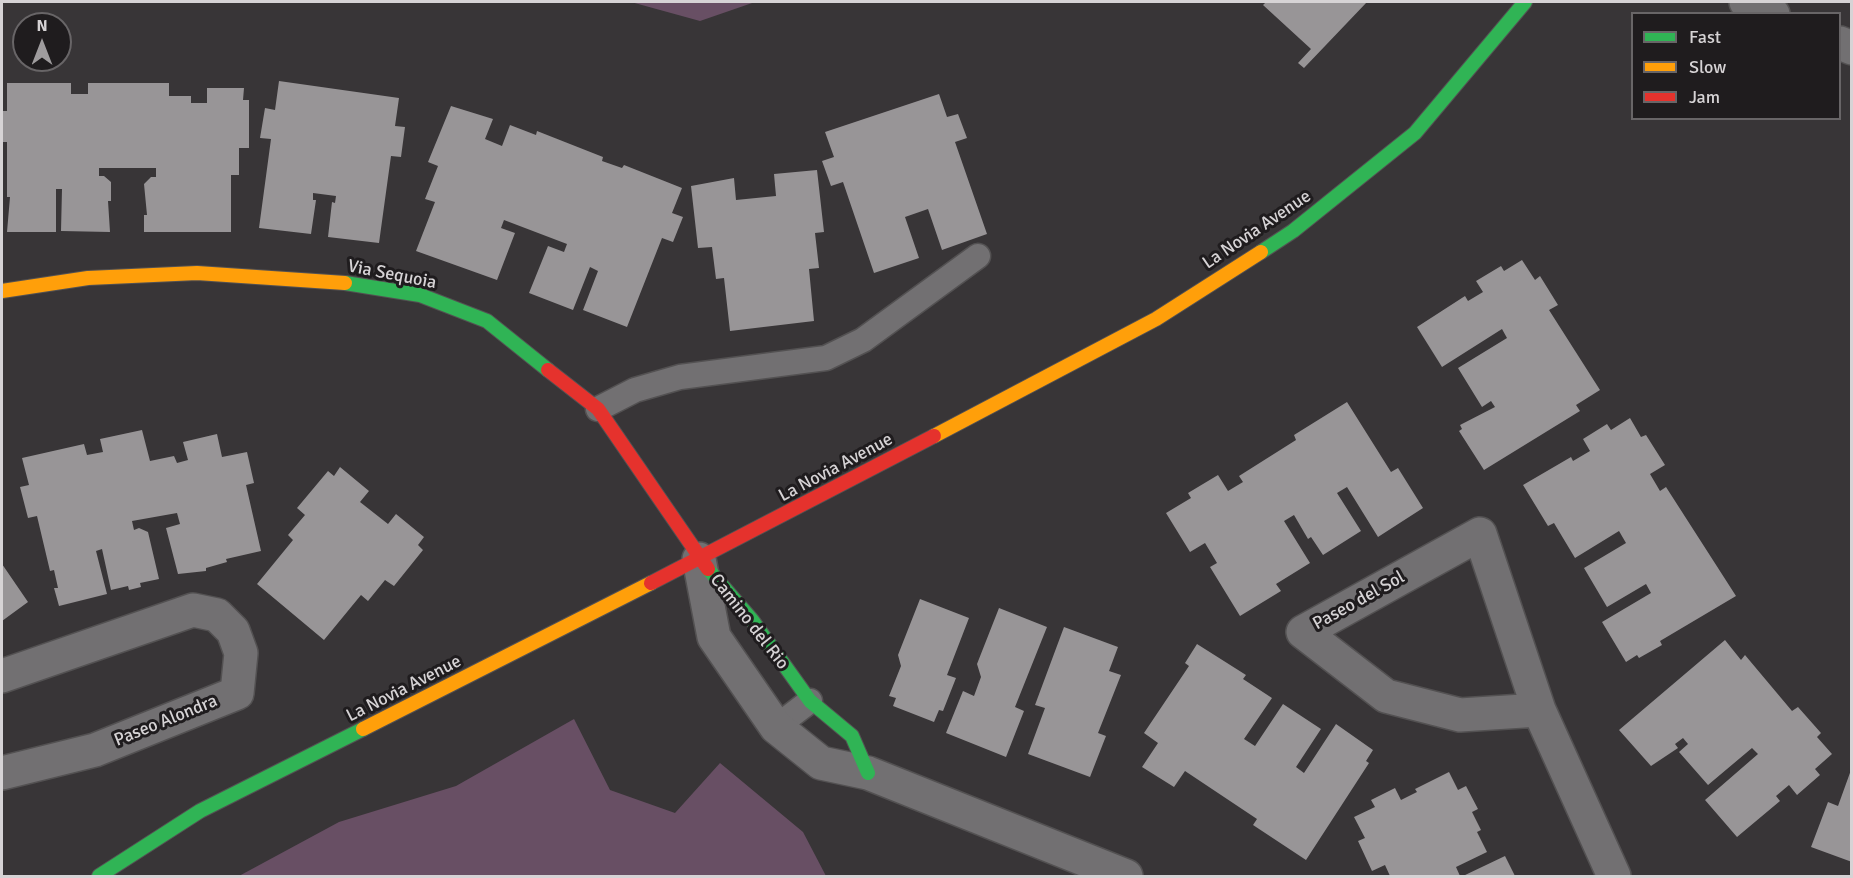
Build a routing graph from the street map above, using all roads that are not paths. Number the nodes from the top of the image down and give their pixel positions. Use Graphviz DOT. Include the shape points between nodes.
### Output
graph roads {
  1 [pos="1525,2"];
  2 [pos="1746,2"];
  3 [pos="1768,12"];
  4 [pos="978,256"];
  5 [pos="2,291"];
  6 [pos="598,409"];
  7 [pos="699,559"];
  8 [pos="2,676"];
  9 [pos="810,701"];
  10 [pos="1539,710"];
  11 [pos="776,727"];
  12 [pos="2,773"];
  13 [pos="868,773"];
  14 [pos="99,876"];
  15 [pos="1126,876"];
  16 [pos="1614,876"];
  1 -- 7 [label="main road, La Novia Avenue" via="1415,133 1293,231 1156,319"];
  2 -- 3 [label="street"];
  4 -- 6 [label="lane" via="863,340 826,358 680,377 634,390"];
  5 -- 6 [label="main road, Via Sequoia" via="88,278 196,273 344,283 420,295 487,321"];
  6 -- 7 [label="main road, Via Sequoia"];
  7 -- 9 [label="main road, Camino del Rio" via="753,620"];
  7 -- 11 [label="street, Camino del Rio" via="714,637"];
  7 -- 14 [label="main road, La Novia Avenue" via="200,811"];
  8 -- 12 [label="street, Paseo Alondra" via="193,610 217,615 233,632 241,653 237,693 95,750"];
  9 -- 11 [label="lane"];
  9 -- 13 [label="main road, Camino del Rio" via="852,736"];
  10 -- 10 [label="street, Paseo del Sol" via="1480,534 1303,632 1386,696 1460,715"];
  10 -- 16 [label="street, Paseo del Sol"];
  11 -- 13 [label="street, Camino del Rio" via="821,763"];
  13 -- 15 [label="street, Camino del Rio"];
}
